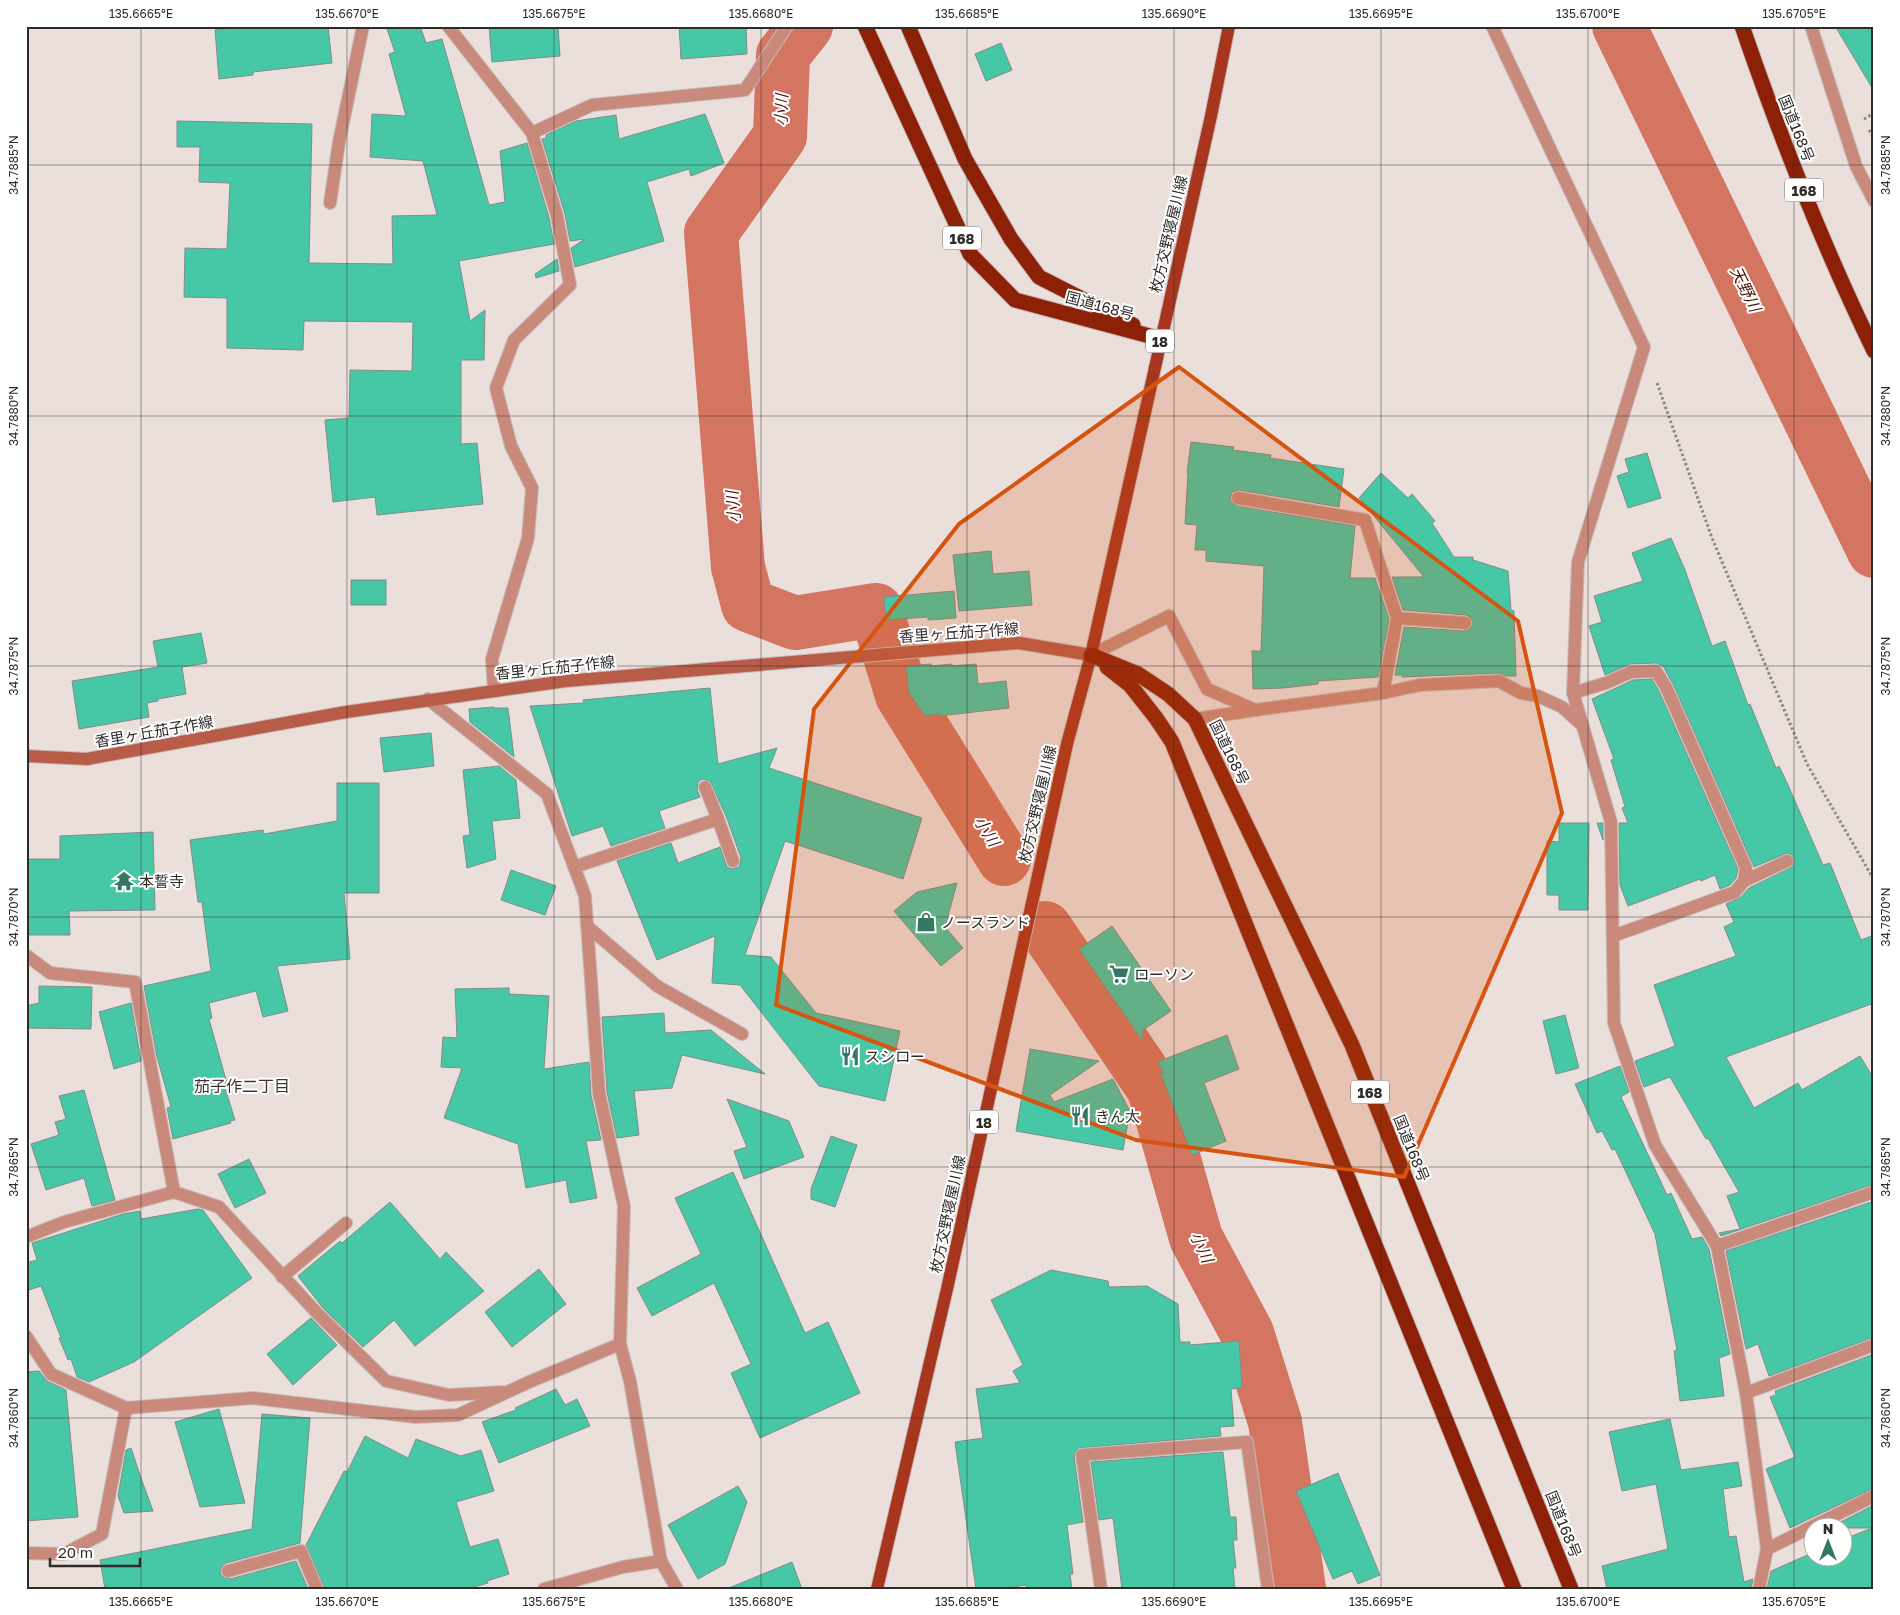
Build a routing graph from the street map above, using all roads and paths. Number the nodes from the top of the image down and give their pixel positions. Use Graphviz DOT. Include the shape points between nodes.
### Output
graph roads {
  1 [pos="362,26"];
  2 [pos="448,26"];
  3 [pos="787,26"];
  4 [pos="865,26"];
  5 [pos="908,26"];
  6 [pos="1229,26"];
  7 [pos="1492,26"];
  8 [pos="1742,26"];
  9 [pos="1811,26"];
  10 [pos="532,133"];
  11 [pos="1874,202"];
  12 [pos="330,203"];
  13 [pos="1161,339"];
  14 [pos="1644,347"];
  15 [pos="1874,351"];
  16 [pos="1238,498"];
  17 [pos="1397,618"];
  18 [pos="1465,623"];
  19 [pos="1091,655"];
  20 [pos="494,690"];
  21 [pos="1383,693"];
  22 [pos="1573,693"];
  23 [pos="428,699"];
  24 [pos="1255,710"];
  25 [pos="1195,719"];
  26 [pos="1583,725"];
  27 [pos="26,756"];
  28 [pos="705,787"];
  29 [pos="718,819"];
  30 [pos="733,860"];
  31 [pos="1787,860"];
  32 [pos="574,867"];
  33 [pos="1874,880"];
  34 [pos="1744,881"];
  35 [pos="587,926"];
  36 [pos="1613,936"];
  37 [pos="26,955"];
  38 [pos="742,1034"];
  39 [pos="174,1192"];
  40 [pos="1874,1192"];
  41 [pos="346,1223"];
  42 [pos="26,1237"];
  43 [pos="1717,1246"];
  44 [pos="282,1277"];
  45 [pos="26,1336"];
  46 [pos="620,1344"];
  47 [pos="1874,1345"];
  48 [pos="510,1391"];
  49 [pos="1746,1393"];
  50 [pos="126,1408"];
  51 [pos="1874,1496"];
  52 [pos="1767,1549"];
  53 [pos="26,1553"];
  54 [pos="661,1561"];
  55 [pos="228,1571"];
  56 [pos="317,1589"];
  57 [pos="544,1589"];
  58 [pos="677,1589"];
  59 [pos="877,1589"];
  60 [pos="1101,1589"];
  61 [pos="1268,1589"];
  62 [pos="1514,1589"];
  63 [pos="1571,1589"];
  64 [pos="1759,1589"];
  1 -- 12 [label="street"];
  2 -- 10 [label="street"];
  3 -- 10 [label="street" via="745,90 592,105"];
  4 -- 13 [label="highway, 国道168号 / 168" via="970,254 1014,300"];
  5 -- 13 [label="highway, 国道168号" via="964,160 1011,239 1039,277"];
  6 -- 13 [label="main road, 枚方交野寝屋川線 / 18"];
  7 -- 14 [label="street"];
  8 -- 15 [label="highway, 国道168号 / 168" via="1772,113 1844,289"];
  9 -- 11 [label="street" via="1856,166"];
  10 -- 20 [label="street" via="557,216 570,285 514,340 496,388 511,446 532,488 528,538 492,659"];
  13 -- 19 [label="main road, 枚方交野寝屋川線 / 18"];
  14 -- 22 [label="street" via="1578,562"];
  14 -- 33 [label="path" via="1712,538 1807,764"];
  16 -- 17 [label="street" via="1365,520"];
  17 -- 18 [label="street"];
  17 -- 21 [label="street"];
  19 -- 20 [label="street, 香里ヶ丘茄子作線" via="1019,642"];
  19 -- 24 [label="street" via="1169,616 1207,689"];
  19 -- 25 [label="highway, 国道168号 / 168" via="1138,674 1168,694"];
  19 -- 59 [label="main road, 枚方交野寝屋川線 / 18" via="1065,754"];
  19 -- 62 [label="highway" via="1130,685 1172,742"];
  20 -- 23 [label="street, 香里ヶ丘茄子作線"];
  21 -- 24 [label="street"];
  21 -- 26 [label="street" via="1420,685 1499,681 1521,693 1538,696 1562,707"];
  22 -- 26 [label="street"];
  22 -- 34 [label="street" via="1631,672 1656,671 1746,868"];
  23 -- 27 [label="street, 香里ヶ丘茄子作線" via="87,759"];
  23 -- 32 [label="street" via="547,794"];
  24 -- 25 [label="street"];
  25 -- 63 [label="highway, 国道168号 / 168" via="1352,1045"];
  26 -- 36 [label="street" via="1611,822"];
  28 -- 29 [label="street"];
  29 -- 30 [label="street"];
  29 -- 32 [label="street"];
  31 -- 34 [label="street"];
  32 -- 35 [label="street" via="585,896"];
  34 -- 36 [label="street" via="1735,892"];
  35 -- 38 [label="street" via="656,986"];
  35 -- 46 [label="street" via="599,1093 624,1206"];
  36 -- 43 [label="street" via="1614,1023 1655,1145"];
  37 -- 39 [label="street" via="50,973 135,982"];
  39 -- 42 [label="street" via="64,1222"];
  39 -- 44 [label="street" via="219,1207"];
  40 -- 43 [label="street"];
  41 -- 44 [label="street"];
  43 -- 49 [label="street"];
  44 -- 48 [label="street" via="386,1381 448,1395"];
  45 -- 50 [label="street" via="51,1374"];
  46 -- 48 [label="street"];
  46 -- 54 [label="street" via="630,1381"];
  47 -- 49 [label="street"];
  48 -- 50 [label="street" via="458,1415 416,1417 253,1398"];
  49 -- 52 [label="street"];
  50 -- 53 [label="street" via="102,1534 64,1554"];
  51 -- 52 [label="street"];
  52 -- 64 [label="street"];
  54 -- 57 [label="street" via="623,1567"];
  54 -- 58 [label="street"];
  55 -- 56 [label="street" via="301,1551"];
  60 -- 61 [label="street" via="1082,1455 1247,1442"];
}
